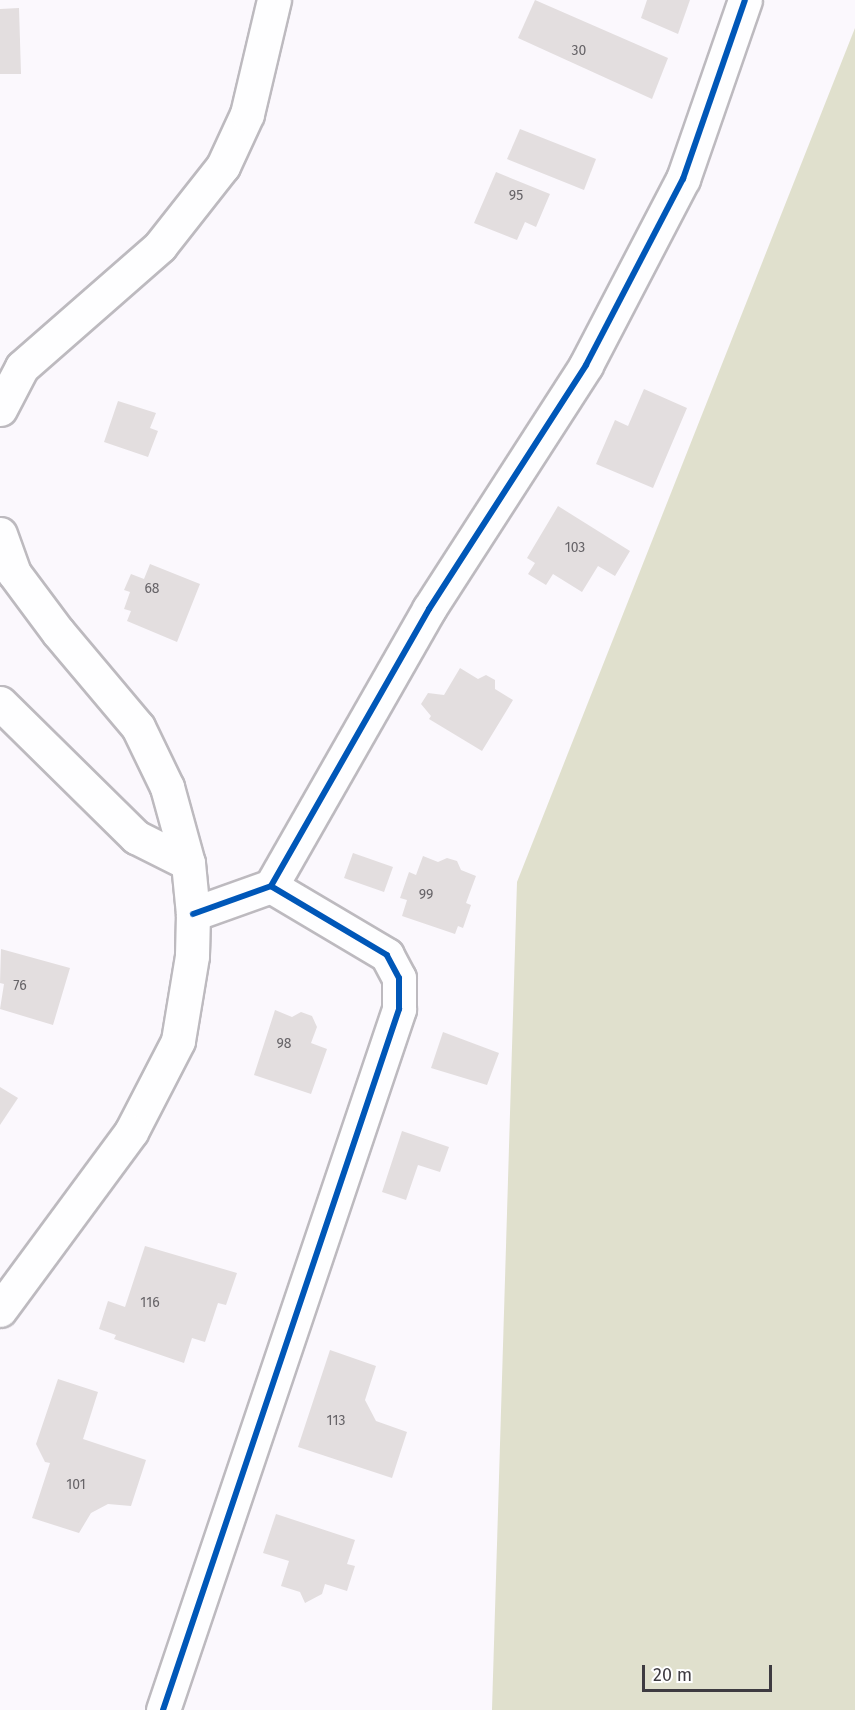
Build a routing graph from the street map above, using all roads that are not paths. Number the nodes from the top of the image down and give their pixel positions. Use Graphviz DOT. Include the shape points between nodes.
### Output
graph roads {
  1 [pos="274,0"];
  2 [pos="745,0"];
  3 [pos="0,409"];
  4 [pos="0,534"];
  5 [pos="0,703"];
  6 [pos="188,863"];
  7 [pos="271,886"];
  8 [pos="193,914"];
  9 [pos="0,1310"];
  10 [pos="164,1710"];
  1 -- 3 [label="street" via="247,114 223,166 159,246 22,367"];
  2 -- 7 [label="street" via="683,179 586,365 429,609"];
  4 -- 6 [label="street" via="14,573 57,632 138,727 167,787"];
  5 -- 6 [label="street" via="135,837"];
  6 -- 8 [label="street"];
  7 -- 8 [label="street"];
  7 -- 10 [label="street" via="387,955 399,978 399,1009"];
  8 -- 9 [label="street" via="192,956 178,1041 131,1132"];
}
